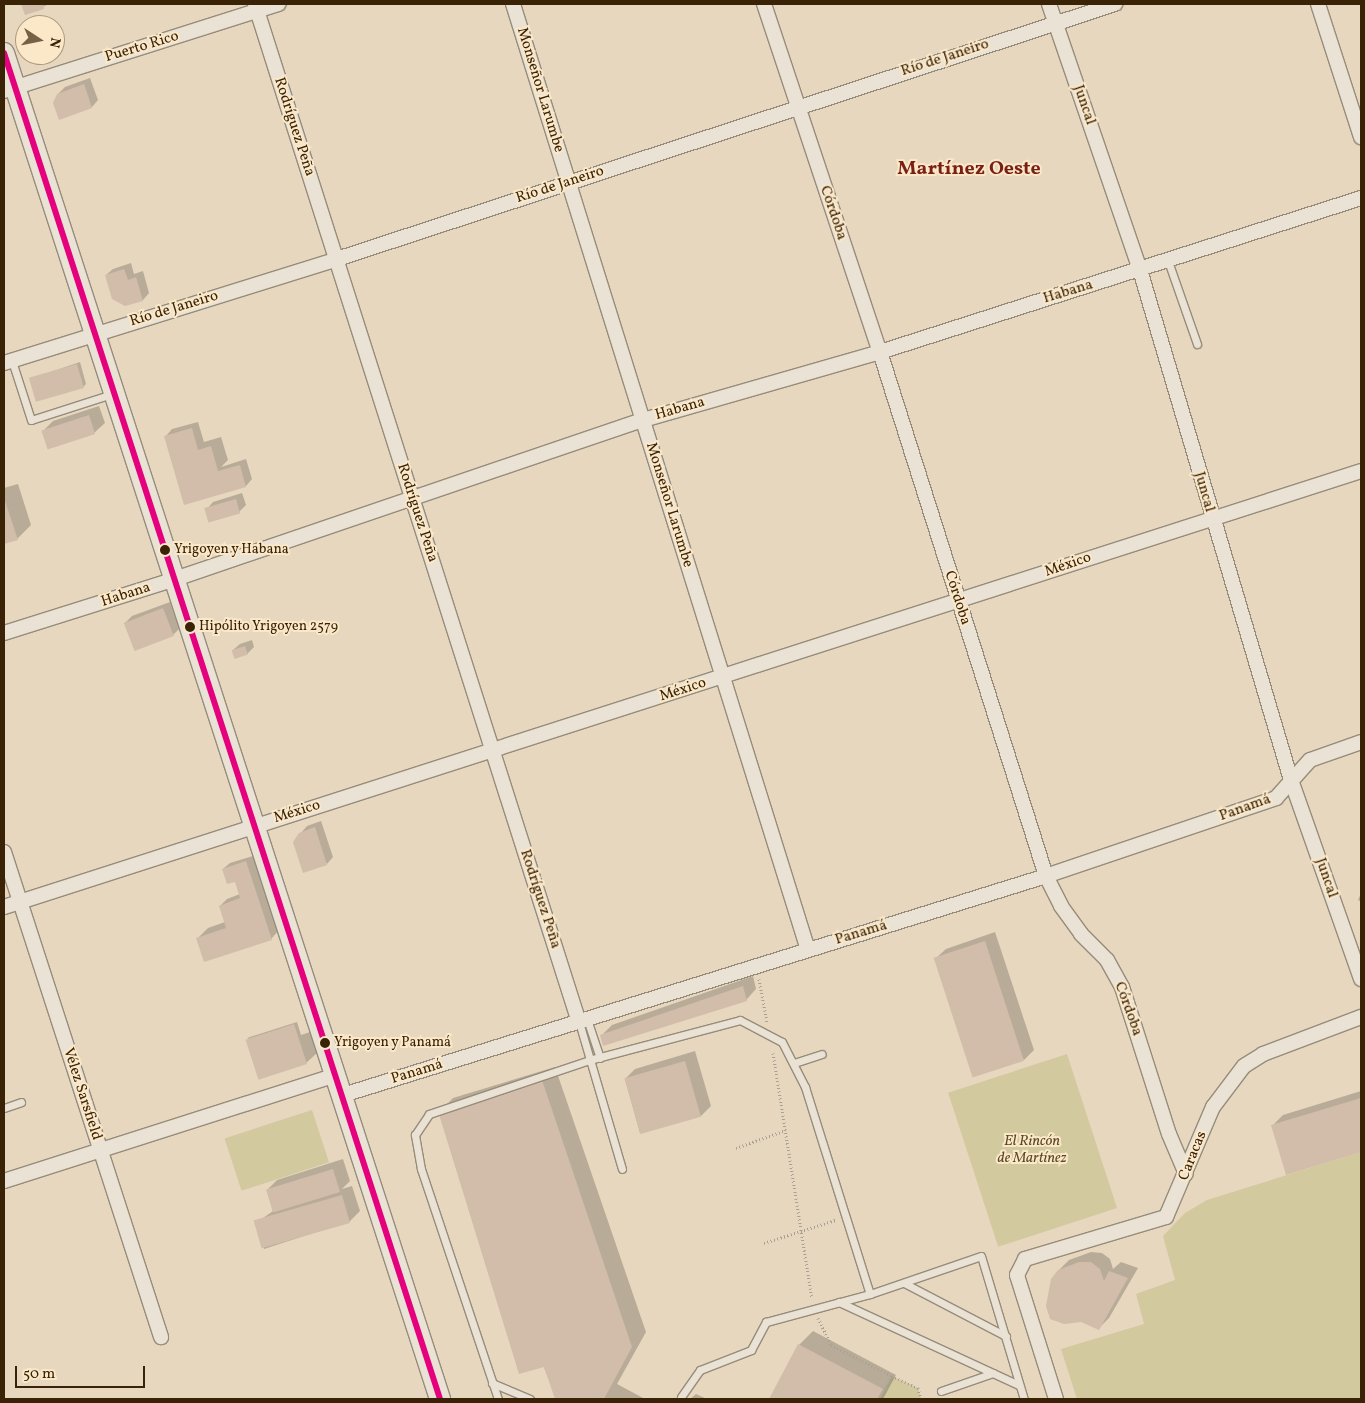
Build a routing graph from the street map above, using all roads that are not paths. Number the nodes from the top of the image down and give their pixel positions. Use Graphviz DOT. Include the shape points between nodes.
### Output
graph roads {
  1 [pos="279,4"];
  2 [pos="513,4"];
  3 [pos="764,4"];
  4 [pos="1049,4"];
  5 [pos="1115,4"];
  6 [pos="1318,4"];
  7 [pos="256,7"];
  8 [pos="1055,23"];
  9 [pos="4,53"];
  10 [pos="10,89"];
  11 [pos="797,106"];
  12 [pos="1361,137"];
  13 [pos="568,182"];
  14 [pos="1361,198"];
  15 [pos="336,259"];
  16 [pos="1168,261"];
  17 [pos="1140,270"];
  18 [pos="96,334"];
  19 [pos="1197,344"];
  20 [pos="880,352"];
  21 [pos="8,362"];
  22 [pos="115,393"];
  23 [pos="643,420"];
  24 [pos="1361,470"];
  25 [pos="412,496"];
  26 [pos="1211,517"];
  27 [pos="175,579"];
  28 [pos="958,602"];
  29 [pos="4,633"];
  30 [pos="723,678"];
  31 [pos="1361,742"];
  32 [pos="493,752"];
  33 [pos="1291,780"];
  34 [pos="255,824"];
  35 [pos="4,852"];
  36 [pos="1046,876"];
  37 [pos="20,901"];
  38 [pos="4,907"];
  39 [pos="808,950"];
  40 [pos="1361,980"];
  41 [pos="1361,1017"];
  42 [pos="583,1020"];
  43 [pos="822,1054"];
  44 [pos="600,1058"];
  45 [pos="589,1060"];
  46 [pos="794,1063"];
  47 [pos="337,1075"];
  48 [pos="343,1095"];
  49 [pos="21,1102"];
  50 [pos="4,1108"];
  51 [pos="100,1149"];
  52 [pos="622,1169"];
  53 [pos="1186,1174"];
  54 [pos="4,1181"];
  55 [pos="904,1283"];
  56 [pos="870,1294"];
  57 [pos="838,1301"];
  58 [pos="1006,1336"];
  59 [pos="161,1337"];
  60 [pos="993,1372"];
  61 [pos="492,1383"];
  62 [pos="1019,1385"];
  63 [pos="941,1391"];
  64 [pos="681,1397"];
  65 [pos="440,1399"];
  66 [pos="498,1399"];
  67 [pos="530,1399"];
  68 [pos="1024,1399"];
  69 [pos="1056,1399"];
  1 -- 7 [label="street, Puerto Rico"];
  2 -- 13 [label="street, Monseñor Larumbe"];
  3 -- 11 [label="street, Córdoba"];
  4 -- 8 [label="street, Juncal"];
  5 -- 8 [label="street, Río de Janeiro"];
  6 -- 12 [label="street"];
  7 -- 10 [label="street, Puerto Rico"];
  7 -- 15 [label="street, Rodríguez Peña"];
  8 -- 11 [label="street, Río de Janeiro"];
  8 -- 17 [label="street, Juncal"];
  9 -- 10 [label="street"];
  10 -- 18 [label="street"];
  11 -- 13 [label="street, Río de Janeiro"];
  11 -- 20 [label="street, Córdoba"];
  13 -- 15 [label="street, Río de Janeiro"];
  13 -- 23 [label="street, Monseñor Larumbe"];
  14 -- 16 [label="street, Habana"];
  15 -- 18 [label="street, Río de Janeiro"];
  15 -- 25 [label="street, Rodríguez Peña"];
  16 -- 17 [label="street, Habana"];
  16 -- 19 [label="lane"];
  17 -- 20 [label="street, Habana"];
  17 -- 26 [label="street, Juncal"];
  18 -- 21 [label="street, Río de Janeiro"];
  18 -- 22 [label="street"];
  20 -- 23 [label="street, Habana"];
  20 -- 28 [label="street, Córdoba"];
  21 -- 22 [label="lane" via="31,420"];
  22 -- 27 [label="street"];
  23 -- 25 [label="street, Habana"];
  23 -- 30 [label="street, Monseñor Larumbe"];
  24 -- 26 [label="street, México"];
  25 -- 27 [label="street, Habana"];
  25 -- 32 [label="street, Rodríguez Peña"];
  26 -- 28 [label="street, México"];
  26 -- 33 [label="street, Juncal"];
  27 -- 29 [label="street, Habana"];
  27 -- 34 [label="street"];
  28 -- 30 [label="street, México"];
  28 -- 36 [label="street, Córdoba"];
  30 -- 32 [label="street, México"];
  30 -- 39 [label="street, Monseñor Larumbe"];
  31 -- 33 [label="street, Panamá" via="1310,760"];
  32 -- 34 [label="street, México"];
  32 -- 42 [label="street, Rodríguez Peña"];
  33 -- 36 [label="street, Panamá" via="1276,798"];
  33 -- 40 [label="street, Juncal"];
  34 -- 37 [label="street, México"];
  34 -- 47 [label="street"];
  35 -- 37 [label="street, Vélez Sarsfield"];
  36 -- 39 [label="street, Panamá"];
  36 -- 53 [label="street, Córdoba" via="1061,906 1081,934 1107,960 1122,987 1169,1134"];
  37 -- 38 [label="street, México"];
  37 -- 51 [label="street, Vélez Sarsfield"];
  39 -- 42 [label="street, Panamá"];
  41 -- 53 [label="street, Caracas" via="1263,1054 1244,1066 1213,1107"];
  42 -- 44 [label="lane"];
  42 -- 45 [label="lane"];
  42 -- 48 [label="street, Panamá"];
  43 -- 46 [label="lane"];
  44 -- 45 [label="lane"];
  44 -- 46 [label="lane" via="740,1020 782,1042"];
  45 -- 52 [label="lane"];
  45 -- 61 [label="lane" via="429,1114 415,1135 421,1168"];
  46 -- 56 [label="lane" via="805,1087"];
  47 -- 48 [label="street"];
  47 -- 51 [label="street"];
  48 -- 65 [label="street"];
  49 -- 50 [label="lane"];
  51 -- 54 [label="street"];
  51 -- 59 [label="street, Vélez Sarsfield"];
  53 -- 69 [label="street, Caracas" via="1166,1217 1025,1258 1017,1275"];
  55 -- 56 [label="lane"];
  55 -- 58 [label="lane"];
  55 -- 58 [label="lane" via="982,1256"];
  56 -- 57 [label="lane"];
  57 -- 60 [label="lane"];
  57 -- 64 [label="lane" via="766,1322 751,1350 700,1370"];
  58 -- 62 [label="lane"];
  60 -- 62 [label="lane"];
  60 -- 63 [label="lane"];
  61 -- 66 [label="lane"];
  61 -- 67 [label="lane"];
  62 -- 68 [label="lane"];
}
